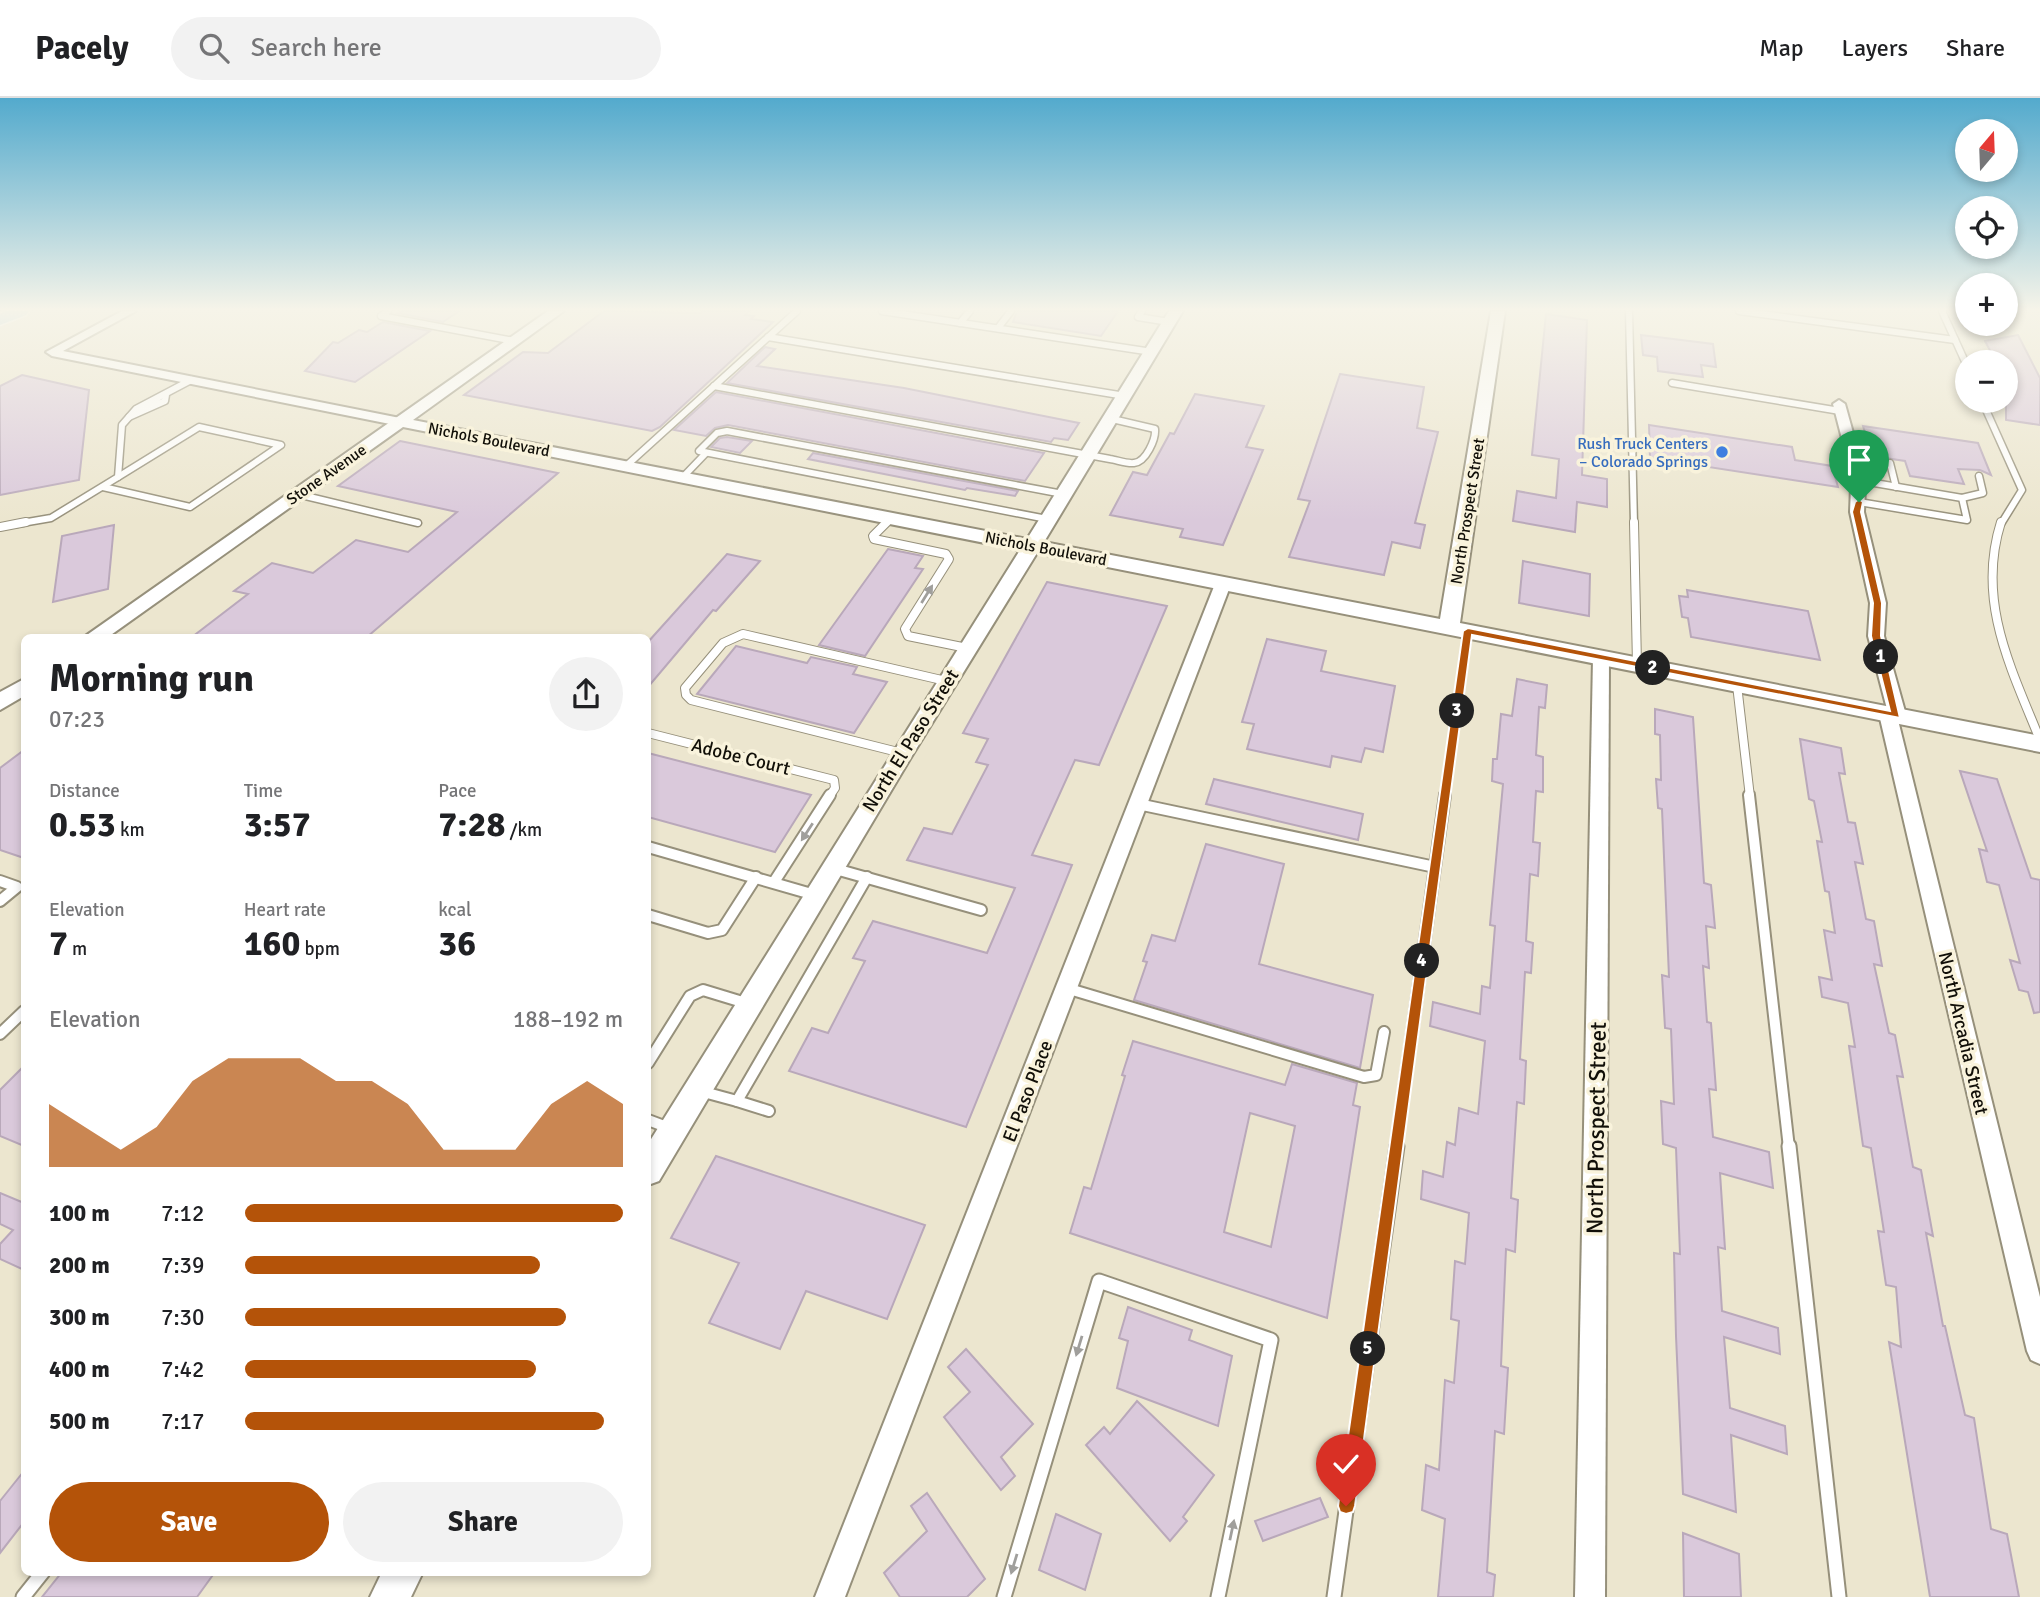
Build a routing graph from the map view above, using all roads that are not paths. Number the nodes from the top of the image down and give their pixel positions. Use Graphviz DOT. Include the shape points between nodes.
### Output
graph roads {
  1 [pos="189,381"];
  2 [pos="196,381"];
  3 [pos="458,381"];
  4 [pos="720,381"];
  5 [pos="1034,381"];
  6 [pos="1134,381"];
  7 [pos="1489,381"];
  8 [pos="1631,381"];
  9 [pos="1672,383"];
  10 [pos="714,386"];
  11 [pos="1125,396"];
  12 [pos="1840,407"];
  13 [pos="1987,413"];
  14 [pos="1108,418"];
  15 [pos="400,422"];
  16 [pos="706,453"];
  17 [pos="1090,454"];
  18 [pos="1890,463"];
  19 [pos="626,466"];
  20 [pos="1979,476"];
  21 [pos="118,477"];
  22 [pos="683,477"];
  23 [pos="1857,480"];
  24 [pos="103,487"];
  25 [pos="1896,487"];
  26 [pos="297,494"];
  27 [pos="1063,494"];
  28 [pos="1962,498"];
  29 [pos="1859,502"];
  30 [pos="891,518"];
  31 [pos="1047,519"];
  32 [pos="418,523"];
  33 [pos="0,527"];
  34 [pos="1031,545"];
  35 [pos="1223,584"];
  36 [pos="1458,629"];
  37 [pos="98,634"];
  38 [pos="967,648"];
  39 [pos="1601,658"];
  40 [pos="1637,665"];
  41 [pos="946,681"];
  42 [pos="1737,685"];
  43 [pos="21,688"];
  44 [pos="0,703"];
  45 [pos="1892,715"];
  46 [pos="651,734"];
  47 [pos="2040,742"];
  48 [pos="901,753"];
  49 [pos="1138,804"];
  50 [pos="651,848"];
  51 [pos="831,867"];
  52 [pos="1435,867"];
  53 [pos="756,877"];
  54 [pos="867,877"];
  55 [pos="0,881"];
  56 [pos="774,882"];
  57 [pos="815,895"];
  58 [pos="0,901"];
  59 [pos="981,910"];
  60 [pos="651,916"];
  61 [pos="1066,988"];
  62 [pos="749,1004"];
  63 [pos="21,1014"];
  64 [pos="1384,1032"];
  65 [pos="0,1034"];
  66 [pos="651,1058"];
  67 [pos="696,1090"];
  68 [pos="737,1101"];
  69 [pos="769,1111"];
  70 [pos="651,1121"];
  71 [pos="673,1129"];
  72 [pos="651,1166"];
  73 [pos="2040,1351"];
  74 [pos="40,1576"];
  75 [pos="402,1576"];
  76 [pos="23,1597"];
  77 [pos="389,1597"];
  78 [pos="830,1597"];
  79 [pos="1004,1597"];
  80 [pos="1218,1597"];
  81 [pos="1334,1597"];
  82 [pos="1590,1597"];
  83 [pos="1839,1597"];
  1 -- 21 [label="lane" via="136,408 122,425"];
  2 -- 15 [label="street, Nichols Boulevard"];
  3 -- 15 [label="street, Stone Avenue"];
  4 -- 10 [label="lane"];
  5 -- 11 [label="lane"];
  6 -- 11 [label="street, North El Paso Street"];
  7 -- 36 [label="street, North Prospect Street"];
  8 -- 40 [label="lane"];
  9 -- 12 [label="lane"];
  10 -- 17 [label="lane"];
  10 -- 19 [label="lane"];
  11 -- 14 [label="street, North El Paso Street"];
  12 -- 23 [label="street, North Arcadia Street"];
  13 -- 47 [label="lane" via="2022,489 2005,515 1990,561 1993,611"];
  14 -- 17 [label="street, North El Paso Street"];
  14 -- 17 [label="lane" via="1154,429 1156,436 1142,460 1134,463"];
  15 -- 19 [label="street, Nichols Boulevard"];
  15 -- 26 [label="street, Stone Avenue"];
  16 -- 22 [label="lane"];
  16 -- 27 [label="lane" via="699,452 717,433 727,431"];
  16 -- 31 [label="lane"];
  17 -- 27 [label="street, North El Paso Street"];
  18 -- 25 [label="lane"];
  19 -- 22 [label="street, Nichols Boulevard"];
  20 -- 28 [label="lane" via="1983,493"];
  21 -- 24 [label="lane"];
  21 -- 24 [label="lane" via="199,427 281,444 190,507"];
  22 -- 30 [label="street, Nichols Boulevard"];
  23 -- 25 [label="lane"];
  23 -- 29 [label="street, North Arcadia Street"];
  24 -- 33 [label="lane" via="51,518"];
  25 -- 28 [label="lane"];
  26 -- 32 [label="lane"];
  26 -- 37 [label="street, Stone Avenue"];
  27 -- 31 [label="street, North El Paso Street"];
  28 -- 29 [label="lane" via="1967,520"];
  29 -- 45 [label="street, North Arcadia Street" via="1857,512 1878,603 1876,636"];
  30 -- 34 [label="street, Nichols Boulevard"];
  38 -- 30 [label="lane, one-way" via="908,636 905,629 949,559 946,554 874,539"];
  31 -- 34 [label="street, North El Paso Street"];
  34 -- 35 [label="street, Nichols Boulevard"];
  34 -- 38 [label="street, North El Paso Street"];
  35 -- 36 [label="street, Nichols Boulevard"];
  35 -- 49 [label="street, El Paso Place"];
  36 -- 39 [label="street, Nichols Boulevard"];
  36 -- 52 [label="lane"];
  38 -- 41 [label="street, North El Paso Street"];
  39 -- 40 [label="street, Nichols Boulevard"];
  39 -- 82 [label="street, North Prospect Street"];
  40 -- 42 [label="street, Nichols Boulevard"];
  41 -- 48 [label="street, North El Paso Street"];
  41 -- 48 [label="lane" via="743,634 723,643 685,688 691,700"];
  42 -- 45 [label="street, Nichols Boulevard"];
  42 -- 83 [label="lane"];
  43 -- 44 [label="street"];
  45 -- 47 [label="street, Nichols Boulevard"];
  45 -- 73 [label="street, North Arcadia Street"];
  46 -- 56 [label="lane, Adobe Court, one-way" via="834,780 835,788"];
  48 -- 51 [label="street, North El Paso Street"];
  49 -- 52 [label="lane"];
  49 -- 61 [label="street, El Paso Place"];
  50 -- 53 [label="lane"];
  51 -- 54 [label="lane"];
  51 -- 57 [label="street, North El Paso Street"];
  52 -- 81 [label="lane"];
  53 -- 56 [label="lane"];
  53 -- 60 [label="lane" via="717,933"];
  54 -- 59 [label="lane"];
  54 -- 68 [label="lane"];
  55 -- 58 [label="lane" via="17,887"];
  56 -- 57 [label="lane"];
  57 -- 62 [label="street, North El Paso Street"];
  61 -- 64 [label="lane" via="1364,1077 1376,1075"];
  61 -- 78 [label="street, El Paso Place"];
  62 -- 66 [label="lane" via="703,990 690,996"];
  62 -- 67 [label="street, North El Paso Street"];
  63 -- 65 [label="lane"];
  67 -- 68 [label="lane"];
  67 -- 71 [label="street, North El Paso Street"];
  68 -- 69 [label="lane"];
  70 -- 71 [label="lane"];
  71 -- 72 [label="street, North El Paso Street"];
  74 -- 76 [label="lane"];
  75 -- 77 [label="street"];
  80 -- 79 [label="lane, one-way" via="1271,1339 1099,1281"];
}
